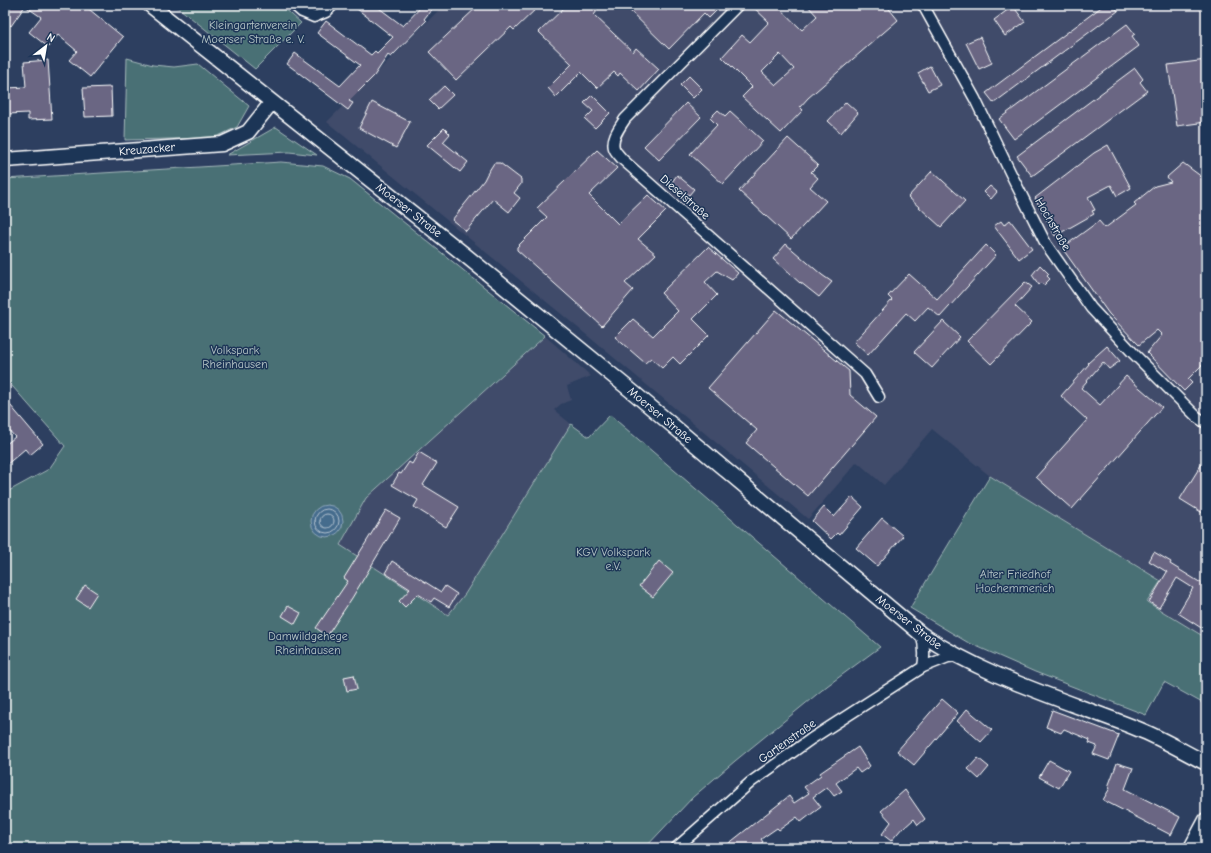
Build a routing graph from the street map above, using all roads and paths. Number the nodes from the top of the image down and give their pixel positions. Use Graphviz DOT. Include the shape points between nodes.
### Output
graph roads {
  1 [pos="150,5"];
  2 [pos="294,5"];
  3 [pos="332,5"];
  4 [pos="738,5"];
  5 [pos="923,5"];
  6 [pos="272,102"];
  7 [pos="5,160"];
  8 [pos="879,397"];
  9 [pos="1206,423"];
  10 [pos="921,634"];
  11 [pos="956,656"];
  12 [pos="923,667"];
  13 [pos="1206,763"];
  14 [pos="1206,820"];
  15 [pos="676,848"];
  16 [pos="1191,848"];
  1 -- 6 [label="main road, Moerser Straße"];
  2 -- 3 [label="street" via="314,17 326,12"];
  4 -- 8 [label="street, Dieselstraße" via="626,119 615,137 614,148 622,159 865,374"];
  5 -- 9 [label="street, Hochstraße" via="975,100 1046,244 1091,308 1197,417"];
  6 -- 7 [label="main road, Kreuzacker" via="248,132 222,144"];
  6 -- 10 [label="main road, Moerser Straße" via="466,254"];
  10 -- 11 [label="main road, Moerser Straße"];
  10 -- 12 [label="street" via="925,651"];
  11 -- 12 [label="street, Gartenstraße"];
  11 -- 13 [label="main road, Moerser Straße" via="1037,691 1140,730"];
  12 -- 15 [label="street, Gartenstraße" via="811,739 751,782"];
  14 -- 16 [label="main road"];
}
